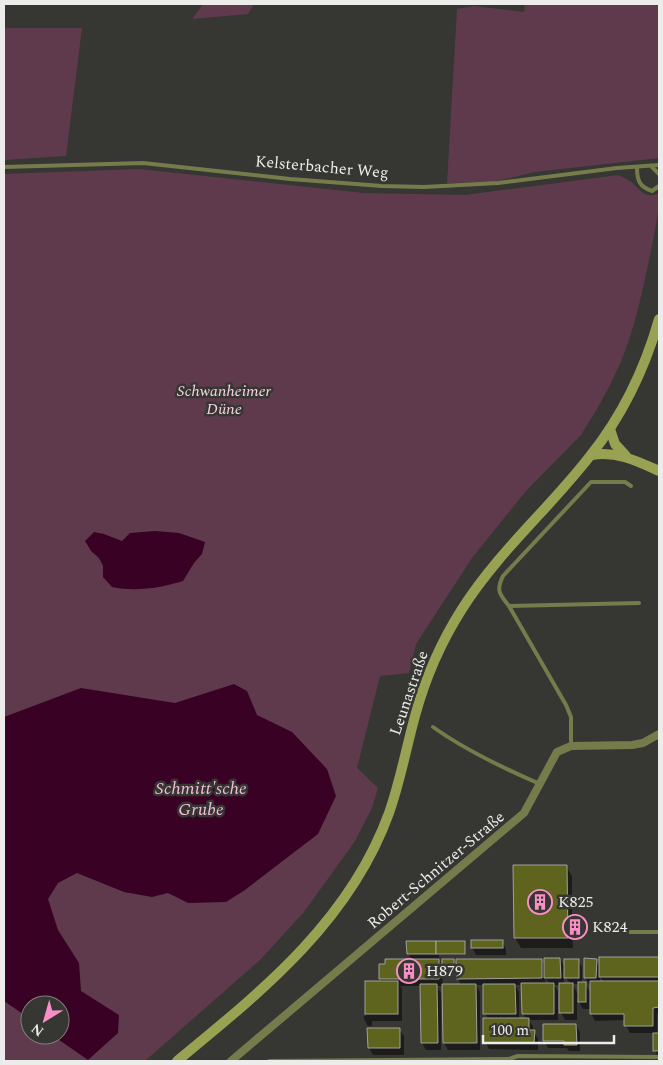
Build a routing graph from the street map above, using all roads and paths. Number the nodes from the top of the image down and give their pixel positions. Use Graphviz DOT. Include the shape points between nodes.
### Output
graph roads {
  1 [pos="659,165"];
  2 [pos="652,166"];
  3 [pos="4,167"];
  4 [pos="637,168"];
  5 [pos="659,174"];
  6 [pos="659,186"];
  7 [pos="659,319"];
  8 [pos="610,428"];
  9 [pos="592,455"];
  10 [pos="627,457"];
  11 [pos="659,471"];
  12 [pos="631,486"];
  13 [pos="639,603"];
  14 [pos="509,606"];
  15 [pos="432,727"];
  16 [pos="659,734"];
  17 [pos="571,746"];
  18 [pos="540,784"];
  19 [pos="613,932"];
  20 [pos="659,932"];
  21 [pos="659,1057"];
  22 [pos="509,1060"];
  23 [pos="177,1061"];
  24 [pos="231,1061"];
  25 [pos="269,1061"];
  1 -- 2 [label="lane, Kelsterbacher Weg"];
  2 -- 4 [label="lane, Kelsterbacher Weg"];
  2 -- 5 [label="lane"];
  3 -- 4 [label="lane, Kelsterbacher Weg" via="143,163 290,179 424,187 498,183"];
  4 -- 6 [label="lane" via="637,179 643,188 652,191"];
  7 -- 8 [label="main road, Leunastraße" via="647,356"];
  8 -- 9 [label="main road, Leunastraße"];
  8 -- 10 [label="main road" via="615,444"];
  9 -- 10 [label="main road" via="608,453"];
  9 -- 23 [label="main road, Leunastraße" via="494,564 451,627 420,699 386,822 347,896 290,963"];
  10 -- 11 [label="main road"];
  12 -- 14 [label="lane" via="624,482 591,482 503,576 499,584 500,595"];
  13 -- 14 [label="lane"];
  14 -- 17 [label="lane" via="566,705 571,717"];
  15 -- 18 [label="lane" via="449,739"];
  16 -- 17 [label="street" via="632,745"];
  17 -- 18 [label="street, Robert-Schnitzer-Straße" via="557,752"];
  18 -- 24 [label="street, Robert-Schnitzer-Straße" via="520,818"];
  19 -- 20 [label="lane"];
  21 -- 22 [label="lane" via="518,1056"];
  22 -- 25 [label="lane"];
}
